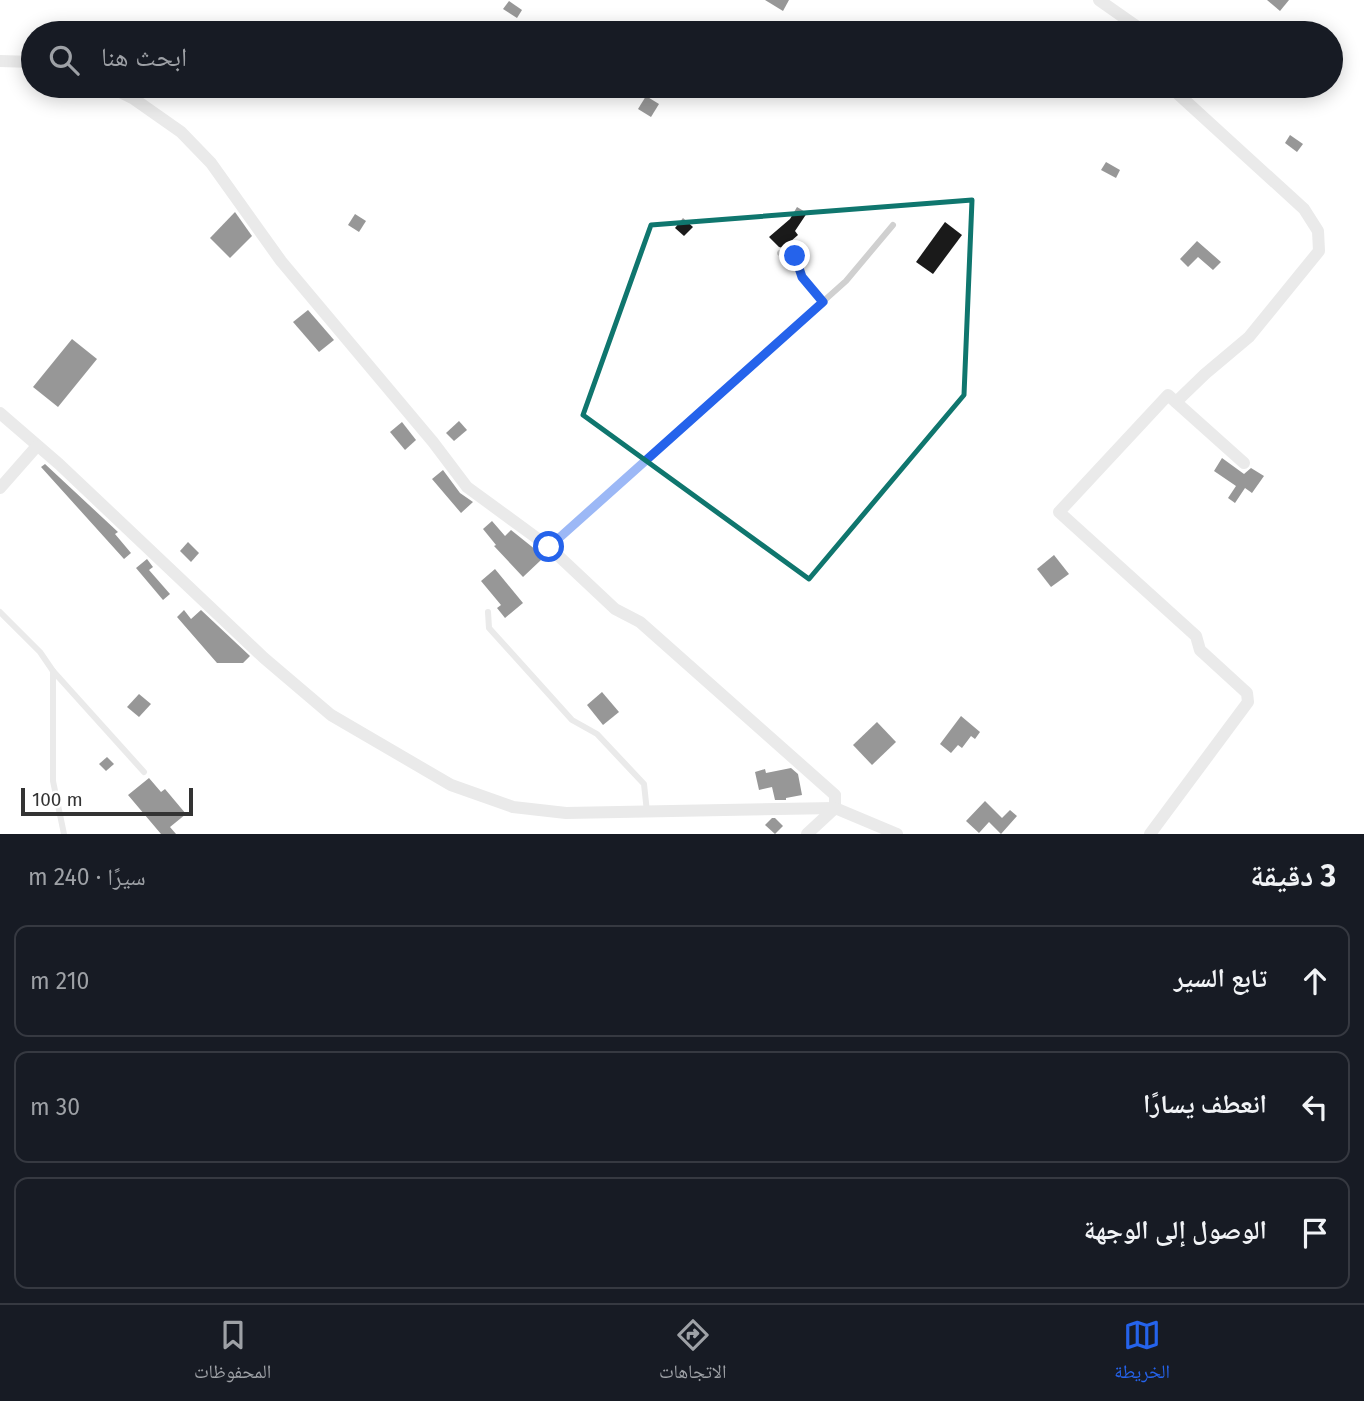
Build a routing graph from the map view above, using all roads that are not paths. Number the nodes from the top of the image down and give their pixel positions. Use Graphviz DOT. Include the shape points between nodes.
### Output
graph roads {
  1 [pos="1099,0"];
  2 [pos="1129,21"];
  3 [pos="0,61"];
  4 [pos="21,62"];
  5 [pos="132,98"];
  6 [pos="1182,98"];
  7 [pos="892,225"];
  8 [pos="780,253"];
  9 [pos="823,302"];
  10 [pos="1176,402"];
  11 [pos="0,413"];
  12 [pos="37,446"];
  13 [pos="1244,463"];
  14 [pos="0,488"];
  15 [pos="549,547"];
  16 [pos="0,612"];
  17 [pos="488,612"];
  18 [pos="53,671"];
  19 [pos="144,772"];
  20 [pos="835,808"];
  21 [pos="647,812"];
  22 [pos="64,834"];
  23 [pos="807,834"];
  24 [pos="897,834"];
  25 [pos="1150,834"];
  1 -- 2 [label="street"];
  3 -- 4 [label="street"];
  5 -- 15 [label="street" via="181,132 211,163 281,261 467,487"];
  6 -- 10 [label="street" via="1304,209 1318,231 1319,251 1249,337"];
  7 -- 9 [label="lane"];
  8 -- 9 [label="lane" via="795,256 802,277"];
  9 -- 15 [label="lane"];
  10 -- 13 [label="street"];
  10 -- 25 [label="street" via="1168,395 1059,512 1196,636 1200,650 1247,693 1248,702"];
  11 -- 12 [label="street"];
  12 -- 14 [label="street"];
  12 -- 21 [label="street" via="331,715 452,785 513,807 566,813"];
  15 -- 20 [label="street" via="615,609 640,622 835,794"];
  16 -- 18 [label="lane"];
  17 -- 21 [label="lane" via="489,628 572,720 597,734 643,784"];
  18 -- 19 [label="lane"];
  18 -- 22 [label="lane" via="53,781"];
  20 -- 21 [label="street"];
  20 -- 23 [label="street"];
  20 -- 24 [label="street"];
}
